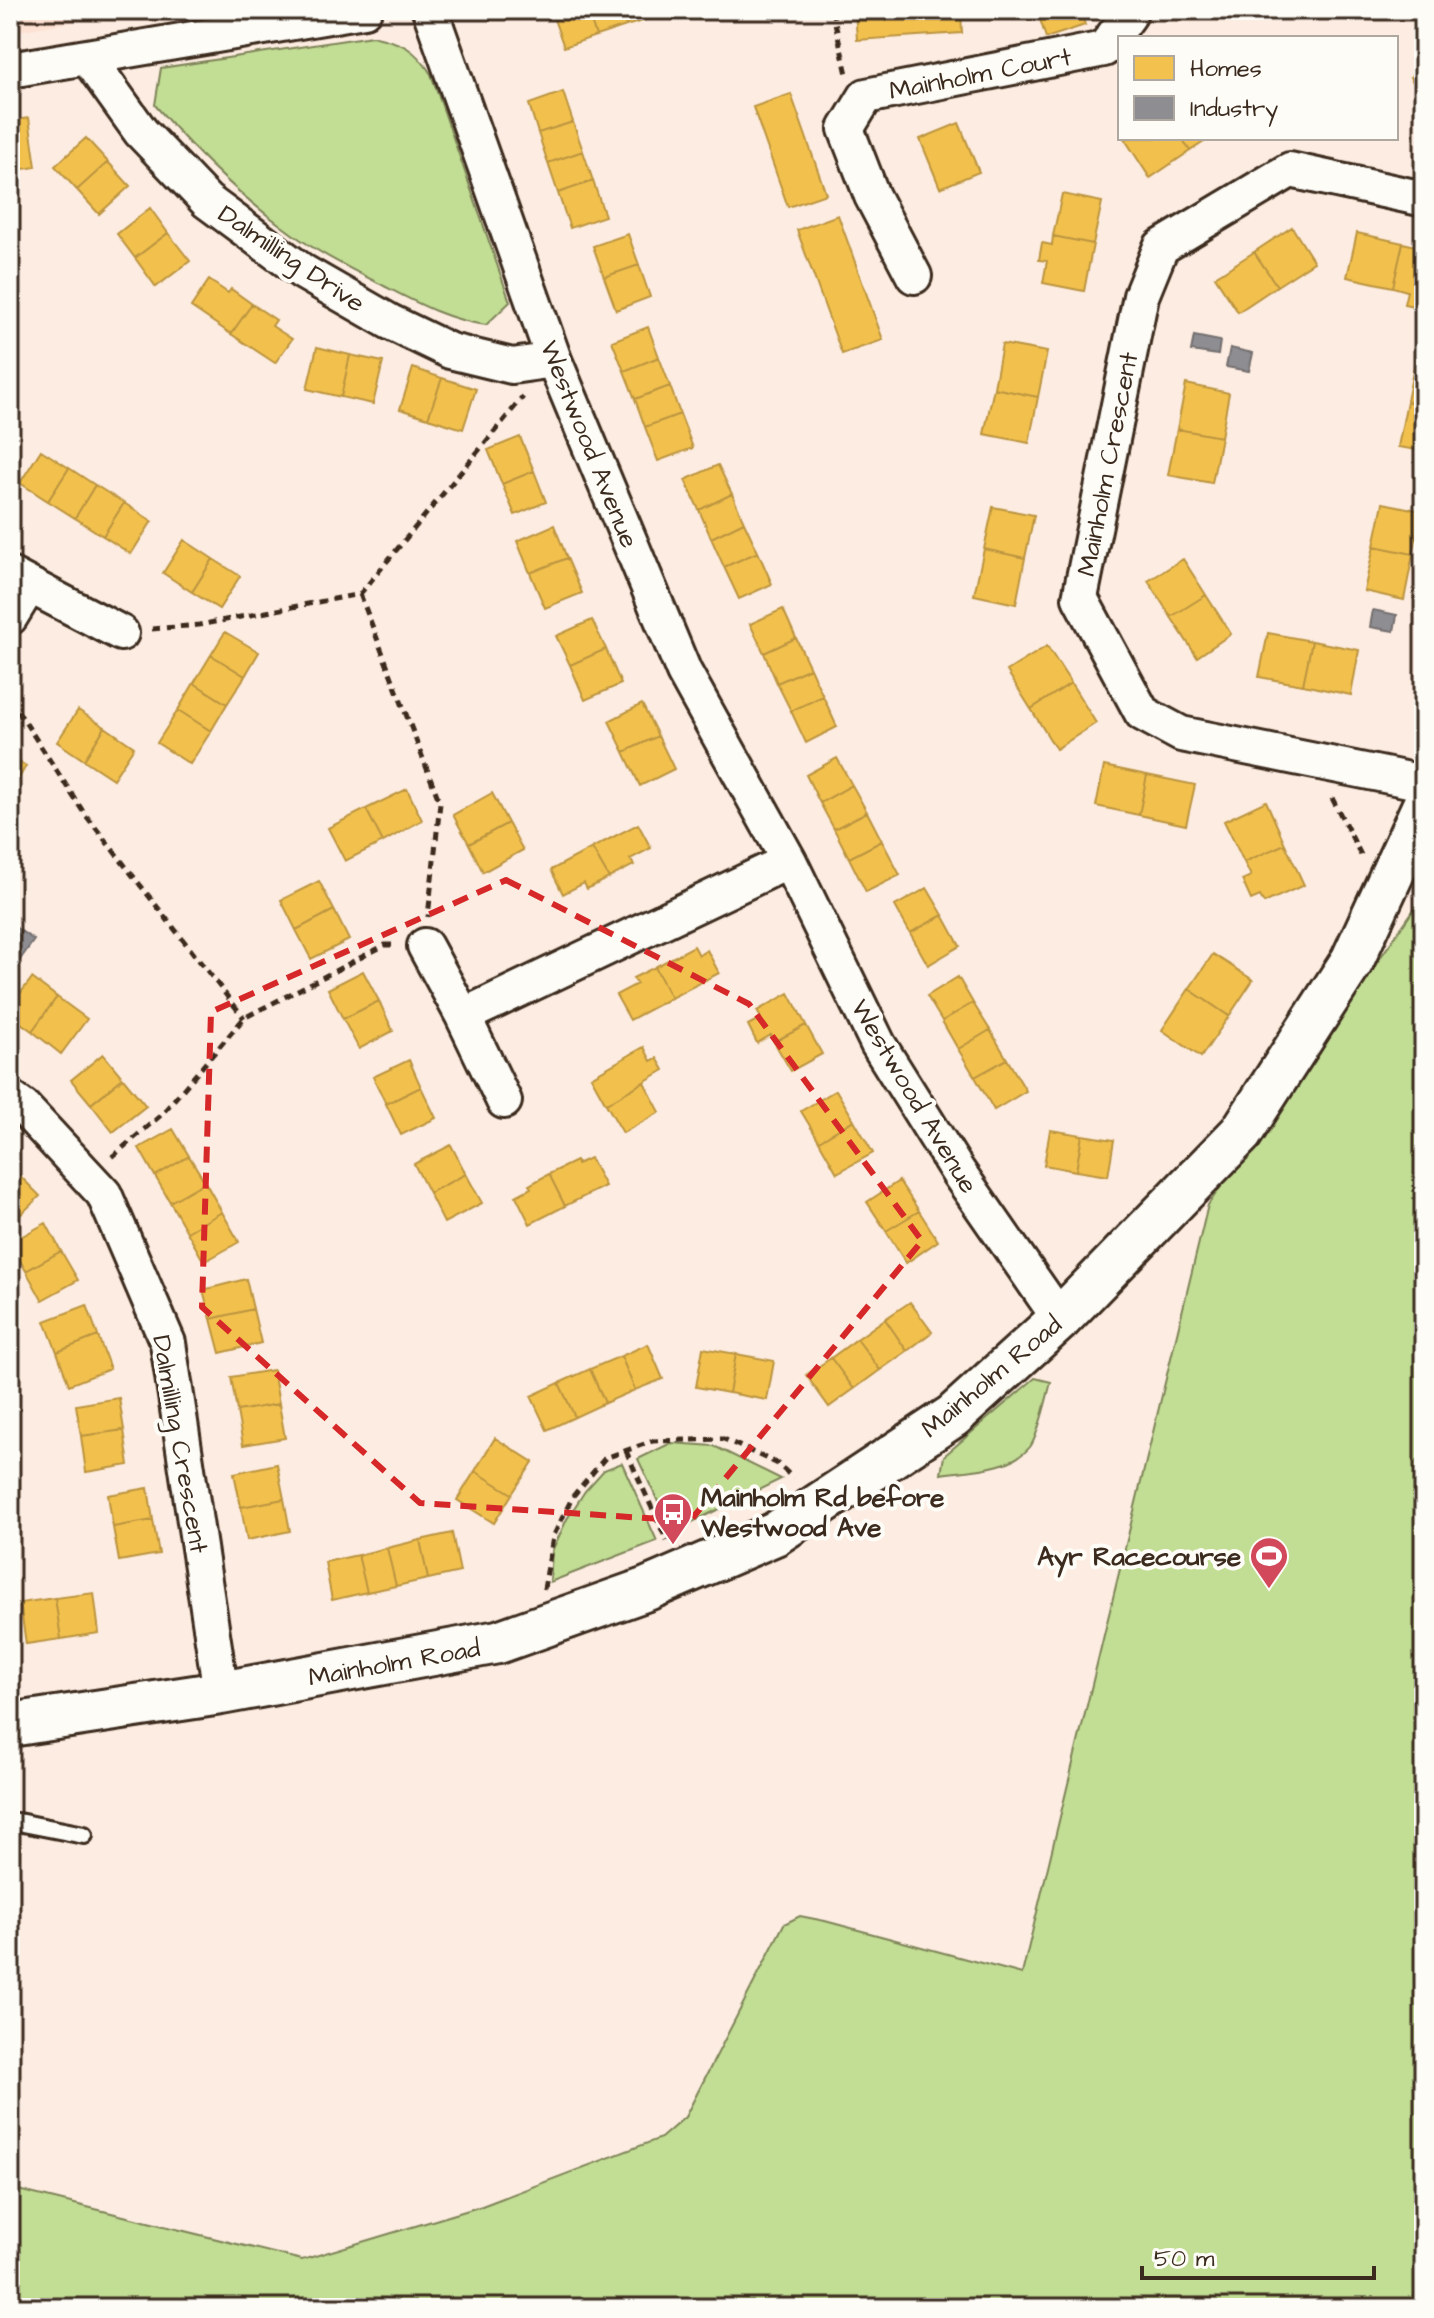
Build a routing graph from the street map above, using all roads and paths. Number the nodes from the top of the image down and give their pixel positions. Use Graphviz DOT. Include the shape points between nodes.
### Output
graph roads {
  1 [pos="364,10"];
  2 [pos="430,10"];
  3 [pos="832,10"];
  4 [pos="1128,10"];
  5 [pos="88,58"];
  6 [pos="10,70"];
  7 [pos="866,96"];
  8 [pos="1424,199"];
  9 [pos="914,276"];
  10 [pos="554,360"];
  11 [pos="20,580"];
  12 [pos="360,594"];
  13 [pos="10,617"];
  14 [pos="121,633"];
  15 [pos="10,699"];
  16 [pos="1322,763"];
  17 [pos="1424,783"];
  18 [pos="1424,805"];
  19 [pos="789,861"];
  20 [pos="1391,876"];
  21 [pos="425,946"];
  22 [pos="463,1016"];
  23 [pos="244,1018"];
  24 [pos="10,1098"];
  25 [pos="504,1101"];
  26 [pos="102,1166"];
  27 [pos="1060,1319"];
  28 [pos="626,1451"];
  29 [pos="820,1504"];
  30 [pos="682,1574"];
  31 [pos="555,1622"];
  32 [pos="221,1693"];
  33 [pos="10,1725"];
  34 [pos="10,1825"];
  35 [pos="84,1835"];
  1 -- 5 [label="street"];
  2 -- 10 [label="street, Westwood Avenue"];
  3 -- 7 [label="path" via="847,77"];
  4 -- 7 [label="street, Mainholm Court" via="1104,49"];
  5 -- 6 [label="street"];
  5 -- 10 [label="street, Dalmilling Drive" via="141,132 207,201 303,272 450,351 512,366"];
  7 -- 9 [label="street, Mainholm Court" via="846,129 872,196"];
  8 -- 16 [label="street, Mainholm Crescent" via="1290,170 1161,247 1141,296 1080,598 1142,713 1181,734"];
  10 -- 12 [label="path"];
  10 -- 19 [label="street, Westwood Avenue" via="684,672"];
  11 -- 13 [label="street"];
  11 -- 14 [label="street"];
  12 -- 14 [label="path" via="199,625"];
  12 -- 21 [label="path" via="440,803"];
  15 -- 23 [label="path" via="84,813"];
  16 -- 17 [label="street, Mainholm Crescent"];
  16 -- 20 [label="path" via="1321,775 1366,865"];
  18 -- 20 [label="street, Mainholm Road"];
  19 -- 22 [label="street"];
  19 -- 27 [label="street, Westwood Avenue" via="878,1044"];
  20 -- 27 [label="street, Mainholm Road" via="1352,961 1241,1133"];
  21 -- 22 [label="street"];
  21 -- 23 [label="path" via="385,945"];
  22 -- 25 [label="street"];
  23 -- 26 [label="path" via="161,1115"];
  24 -- 32 [label="street, Dalmilling Crescent" via="104,1194 168,1343"];
  27 -- 29 [label="street, Mainholm Road" via="953,1416"];
  28 -- 29 [label="path" via="653,1441 724,1439 778,1464"];
  28 -- 30 [label="path"];
  28 -- 31 [label="path" via="605,1458 573,1496 553,1537 544,1586"];
  29 -- 30 [label="street, Mainholm Road" via="775,1534"];
  30 -- 31 [label="street, Mainholm Road"];
  31 -- 32 [label="street, Mainholm Road" via="498,1642"];
  32 -- 33 [label="street, Mainholm Road"];
  34 -- 35 [label="lane" via="18,1822"];
}
